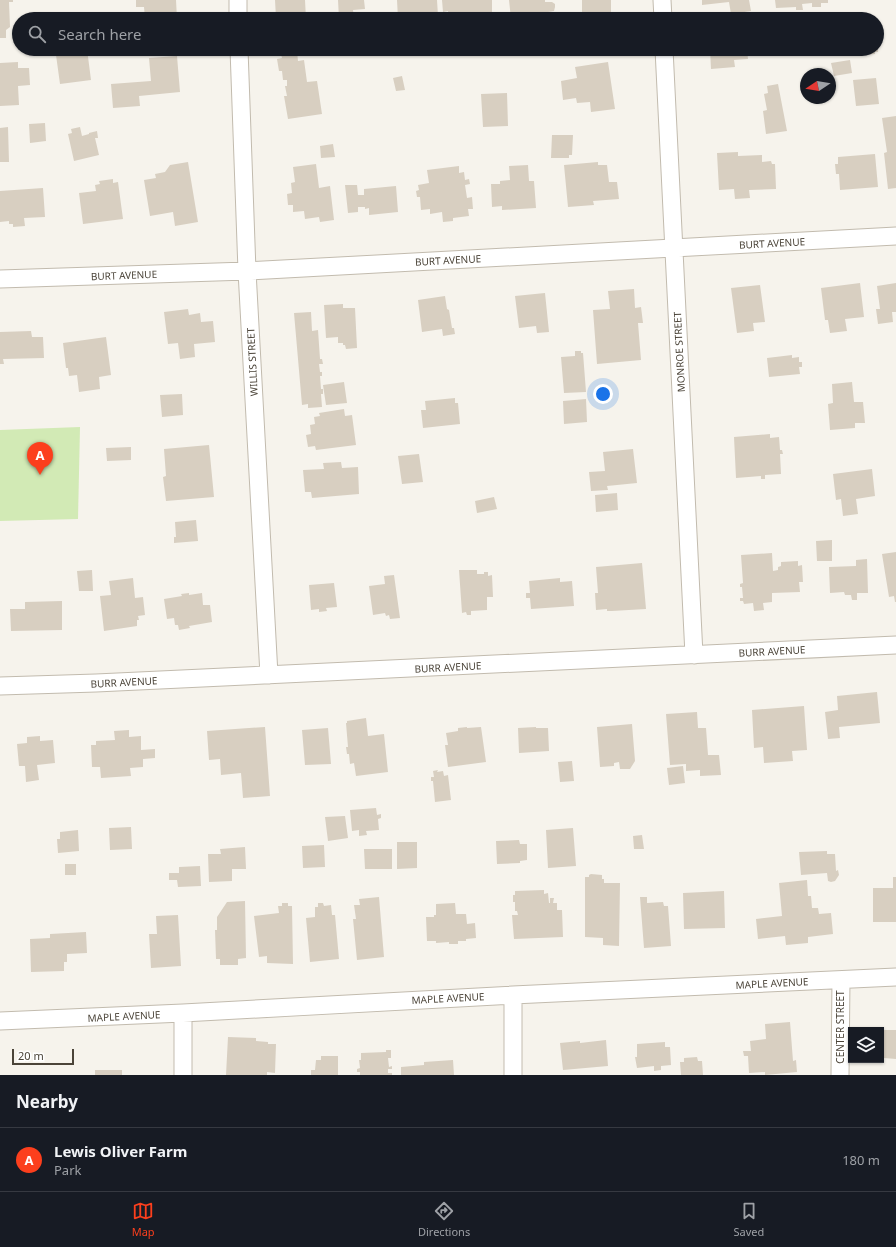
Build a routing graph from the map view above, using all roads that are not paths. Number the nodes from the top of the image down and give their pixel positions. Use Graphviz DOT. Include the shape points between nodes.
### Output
graph roads {
  1 [pos="238,0"];
  2 [pos="662,0"];
  3 [pos="238,12"];
  4 [pos="663,12"];
  5 [pos="239,56"];
  6 [pos="664,56"];
  7 [pos="896,236"];
  8 [pos="674,247"];
  9 [pos="247,271"];
  10 [pos="0,279"];
  11 [pos="896,645"];
  12 [pos="694,655"];
  13 [pos="269,675"];
  14 [pos="0,686"];
  15 [pos="896,977"];
  16 [pos="841,980"];
  17 [pos="513,995"];
  18 [pos="183,1013"];
  19 [pos="0,1021"];
  20 [pos="183,1075"];
  21 [pos="512,1075"];
  22 [pos="840,1075"];
  1 -- 3 [label="street"];
  2 -- 4 [label="street"];
  5 -- 9 [label="street, WILLIS STREET"];
  6 -- 8 [label="street, MONROE STREET"];
  7 -- 8 [label="street, BURT AVENUE"];
  8 -- 9 [label="street, BURT AVENUE"];
  8 -- 12 [label="street, MONROE STREET"];
  9 -- 10 [label="street, BURT AVENUE"];
  9 -- 13 [label="street, WILLIS STREET"];
  11 -- 12 [label="street, BURR AVENUE"];
  12 -- 13 [label="street, BURR AVENUE"];
  13 -- 14 [label="street, BURR AVENUE"];
  15 -- 16 [label="street, MAPLE AVENUE"];
  16 -- 17 [label="street, MAPLE AVENUE"];
  16 -- 22 [label="street, CENTER STREET"];
  17 -- 18 [label="street, MAPLE AVENUE"];
  17 -- 21 [label="street"];
  18 -- 19 [label="street, MAPLE AVENUE"];
  18 -- 20 [label="street"];
}
